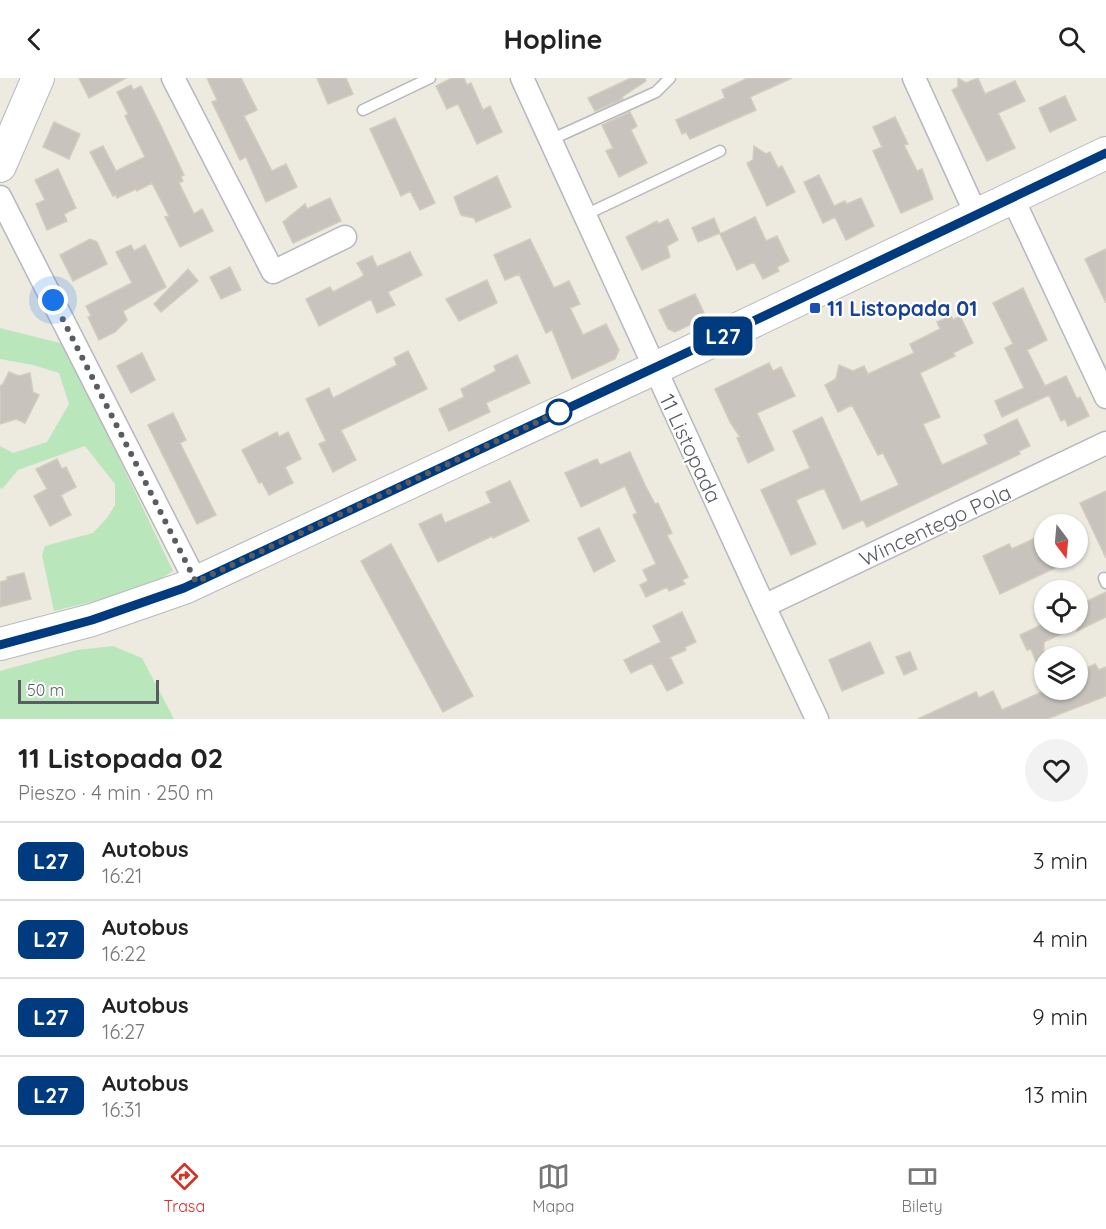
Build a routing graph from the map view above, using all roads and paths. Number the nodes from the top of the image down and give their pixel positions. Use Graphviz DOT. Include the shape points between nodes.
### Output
graph roads {
  1 [pos="38,78"];
  2 [pos="173,78"];
  3 [pos="430,78"];
  4 [pos="522,78"];
  5 [pos="670,78"];
  6 [pos="914,78"];
  7 [pos="363,110"];
  8 [pos="550,140"];
  9 [pos="720,151"];
  10 [pos="1106,153"];
  11 [pos="0,166"];
  12 [pos="0,197"];
  13 [pos="1012,197"];
  14 [pos="976,214"];
  15 [pos="585,216"];
  16 [pos="345,237"];
  17 [pos="654,368"];
  18 [pos="1106,397"];
  19 [pos="1106,443"];
  20 [pos="196,582"];
  21 [pos="764,606"];
  22 [pos="0,644"];
  23 [pos="818,719"];
  1 -- 11 [label="street"];
  2 -- 16 [label="street" via="273,272"];
  3 -- 7 [label="lane"];
  4 -- 8 [label="street, 11 Listopada"];
  5 -- 8 [label="lane" via="656,92"];
  6 -- 14 [label="street"];
  8 -- 15 [label="street, 11 Listopada"];
  9 -- 15 [label="lane"];
  10 -- 13 [label="street"];
  12 -- 20 [label="street"];
  13 -- 14 [label="street"];
  13 -- 18 [label="street"];
  14 -- 17 [label="street"];
  15 -- 17 [label="street, 11 Listopada"];
  17 -- 20 [label="street"];
  17 -- 21 [label="street, 11 Listopada"];
  19 -- 21 [label="street, Wincentego Pola"];
  20 -- 22 [label="street" via="92,620"];
  21 -- 23 [label="street, 11 Listopada"];
}
